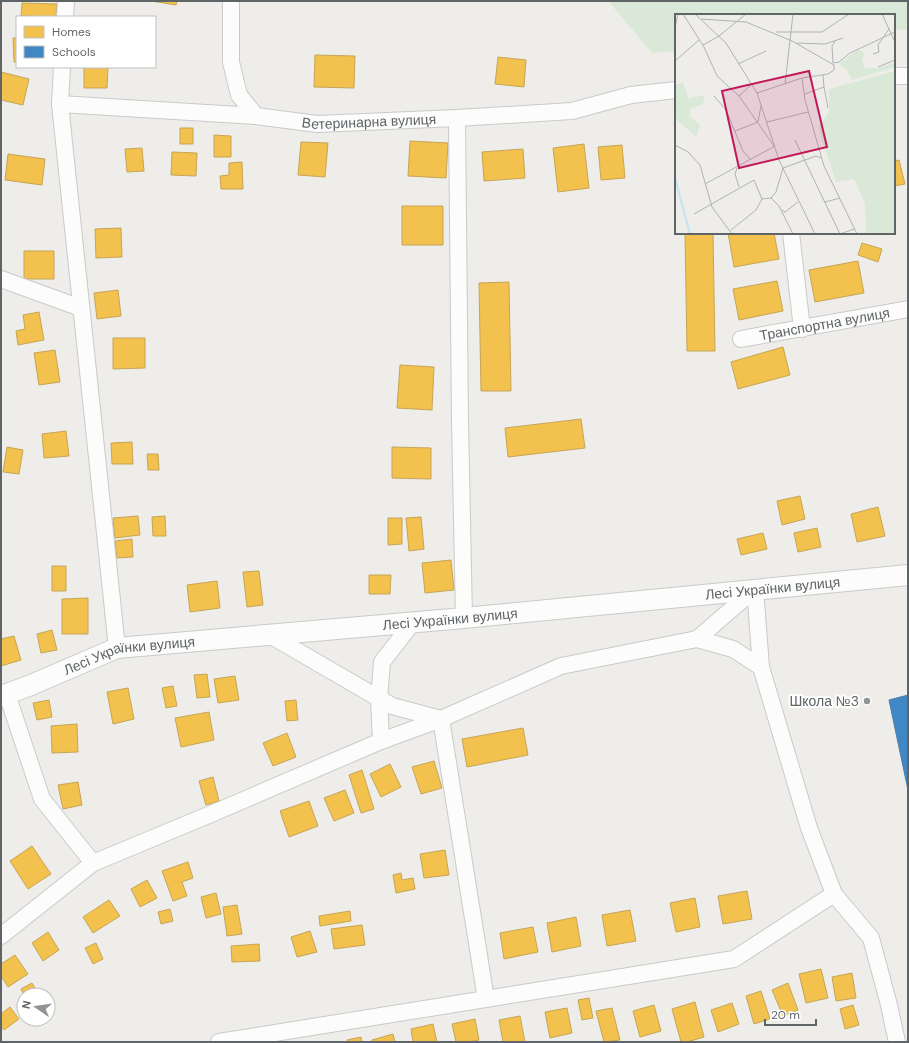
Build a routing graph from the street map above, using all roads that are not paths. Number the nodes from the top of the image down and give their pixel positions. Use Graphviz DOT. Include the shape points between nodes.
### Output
graph roads {
  1 [pos="66,1"];
  2 [pos="231,1"];
  3 [pos="65,16"];
  4 [pos="62,68"];
  5 [pos="895,76"];
  6 [pos="908,76"];
  7 [pos="675,90"];
  8 [pos="60,104"];
  9 [pos="256,116"];
  10 [pos="457,118"];
  11 [pos="791,234"];
  12 [pos="1,279"];
  13 [pos="81,308"];
  14 [pos="908,310"];
  15 [pos="802,329"];
  16 [pos="741,339"];
  17 [pos="908,575"];
  18 [pos="755,589"];
  19 [pos="464,618"];
  20 [pos="413,622"];
  21 [pos="268,634"];
  22 [pos="697,639"];
  23 [pos="117,648"];
  24 [pos="761,667"];
  25 [pos="4,695"];
  26 [pos="379,699"];
  27 [pos="441,719"];
  28 [pos="381,741"];
  29 [pos="93,863"];
  30 [pos="834,894"];
  31 [pos="1,936"];
  32 [pos="486,999"];
  33 [pos="219,1042"];
  34 [pos="897,1042"];
  1 -- 3 [label="street"];
  2 -- 9 [label="street" via="231,62 239,95"];
  4 -- 8 [label="street"];
  5 -- 6 [label="street"];
  7 -- 10 [label="street, Ветеринарна вулиця" via="631,95 572,110"];
  8 -- 9 [label="street, Ветеринарна вулиця"];
  8 -- 13 [label="street"];
  9 -- 10 [label="street, Ветеринарна вулиця" via="317,124"];
  10 -- 19 [label="street"];
  11 -- 15 [label="street"];
  12 -- 13 [label="street"];
  13 -- 23 [label="street"];
  14 -- 15 [label="street, Транспортна вулиця"];
  15 -- 16 [label="street, Транспортна вулиця"];
  17 -- 18 [label="street, Лесі Українки вулиця"];
  18 -- 19 [label="street, Лесі Українки вулиця"];
  18 -- 22 [label="street"];
  18 -- 24 [label="street"];
  19 -- 20 [label="street, Лесі Українки вулиця"];
  20 -- 21 [label="street, Лесі Українки вулиця"];
  20 -- 26 [label="street" via="382,662"];
  21 -- 23 [label="street, Лесі Українки вулиця"];
  21 -- 26 [label="street"];
  22 -- 24 [label="street" via="734,649"];
  22 -- 27 [label="street" via="561,666"];
  23 -- 25 [label="street, Лесі Українки вулиця"];
  24 -- 30 [label="street" via="809,828"];
  25 -- 29 [label="street" via="42,799"];
  26 -- 27 [label="street" via="392,706"];
  26 -- 28 [label="street"];
  27 -- 28 [label="street"];
  27 -- 32 [label="street"];
  28 -- 29 [label="street"];
  29 -- 31 [label="street"];
  30 -- 32 [label="street" via="734,959"];
  30 -- 34 [label="street" via="871,938"];
  32 -- 33 [label="street"];
}
